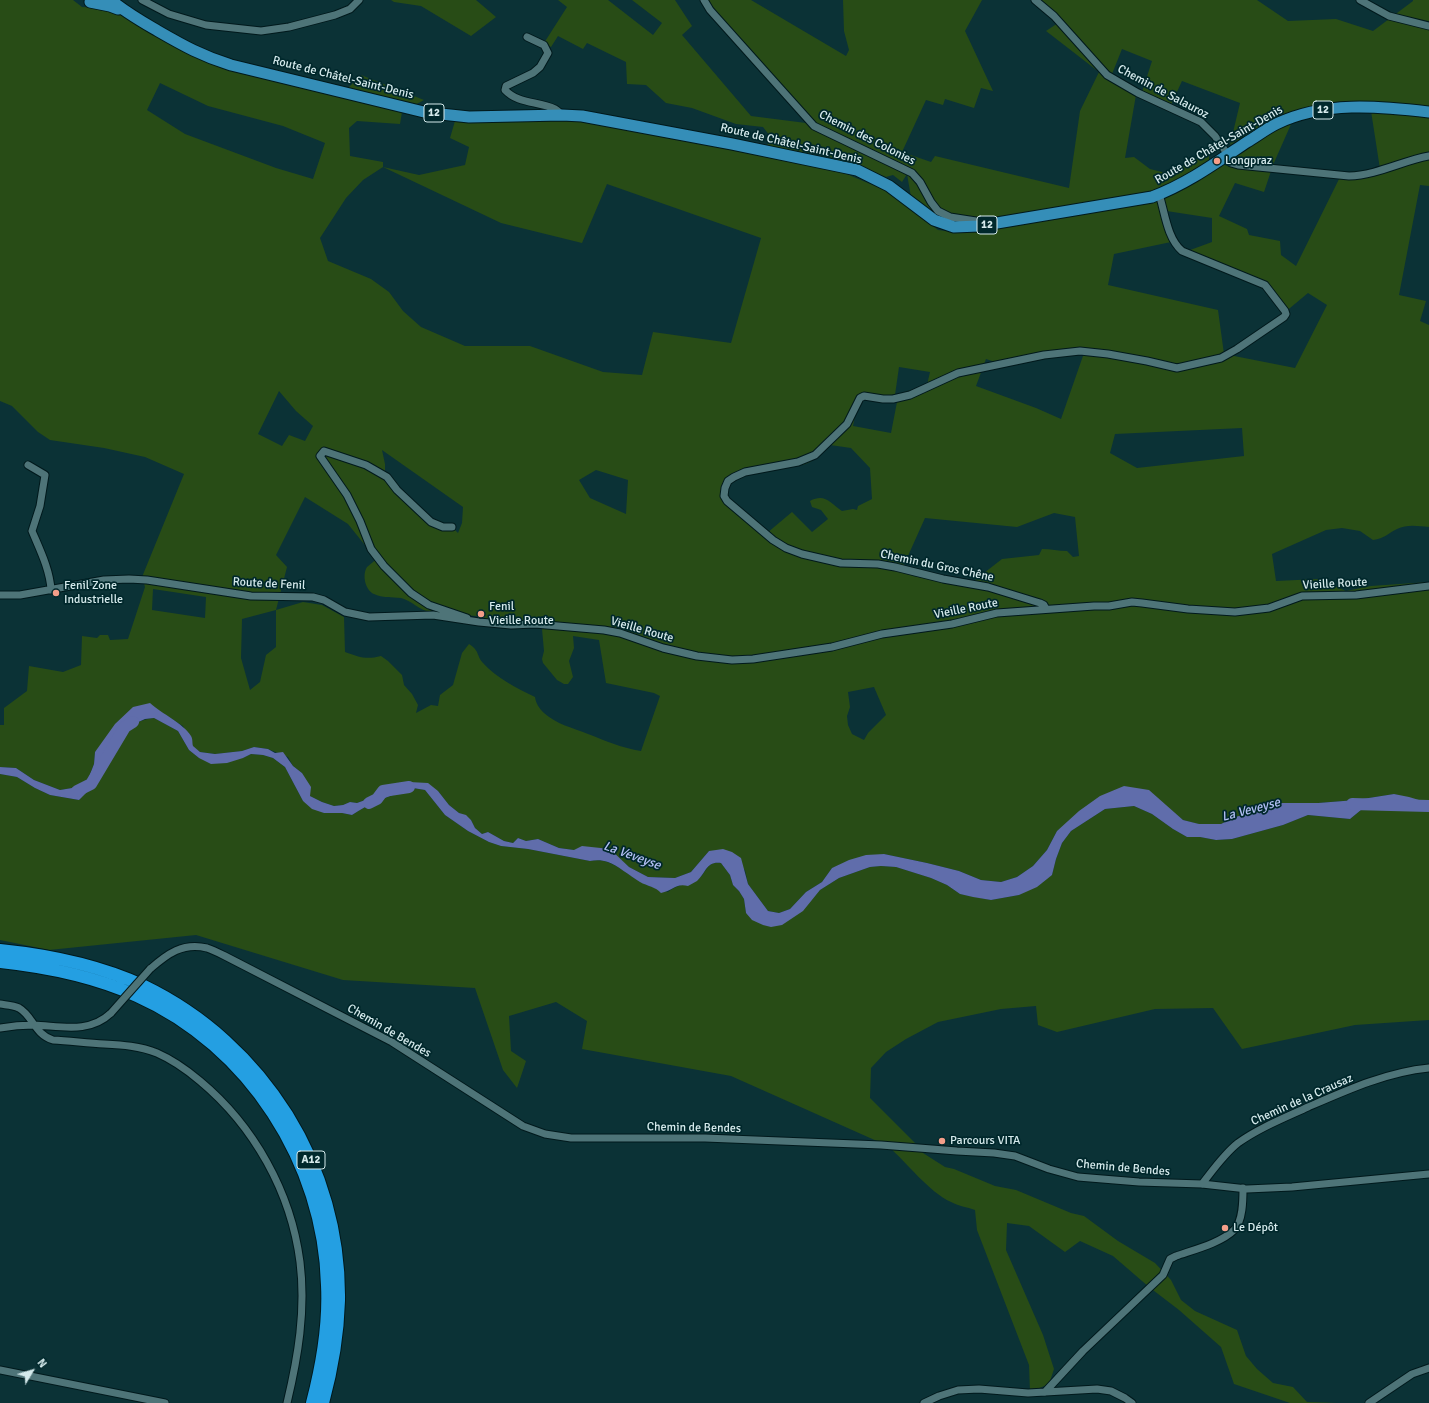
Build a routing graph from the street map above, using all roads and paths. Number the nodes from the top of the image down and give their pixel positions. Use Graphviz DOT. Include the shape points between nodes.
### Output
graph roads {
  1 [pos="111,0"];
  2 [pos="142,0"];
  3 [pos="359,0"];
  4 [pos="704,0"];
  5 [pos="1035,0"];
  6 [pos="1360,0"];
  7 [pos="90,1"];
  8 [pos="128,13"];
  9 [pos="1429,26"];
  10 [pos="527,37"];
  11 [pos="1429,112"];
  12 [pos="562,115"];
  13 [pos="1226,155"];
  14 [pos="1429,156"];
  15 [pos="1159,194"];
  16 [pos="979,226"];
  17 [pos="28,465"];
  18 [pos="452,527"];
  19 [pos="1429,586"];
  20 [pos="51,590"];
  21 [pos="0,595"];
  22 [pos="1046,609"];
  23 [pos="479,622"];
  24 [pos="511,624"];
  25 [pos="0,950"];
  26 [pos="0,962"];
  27 [pos="0,1004"];
  28 [pos="33,1025"];
  29 [pos="0,1028"];
  30 [pos="1429,1068"];
  31 [pos="1429,1174"];
  32 [pos="1202,1184"];
  33 [pos="1243,1188"];
  34 [pos="1429,1368"];
  35 [pos="0,1370"];
  36 [pos="1046,1392"];
  37 [pos="165,1403"];
  38 [pos="287,1403"];
  39 [pos="312,1403"];
  40 [pos="323,1403"];
  41 [pos="924,1403"];
  42 [pos="1132,1403"];
  43 [pos="1369,1403"];
  1 -- 8 [label="main road, Route de Châtel-Saint-Denis / 12"];
  2 -- 3 [label="street" via="169,14 206,25 261,31 289,27 335,15 350,9"];
  4 -- 16 [label="street, Chemin des Colonies" via="710,10 814,126 912,173 938,211 950,217 976,222"];
  5 -- 13 [label="street, Chemin de Salauroz" via="1054,16 1108,75 1138,93 1201,122 1215,136"];
  6 -- 9 [label="street" via="1389,16"];
  7 -- 8 [label="main road, Route de Châtel-Saint-Denis / 12"];
  8 -- 12 [label="main road, Route de Châtel-Saint-Denis / 12" via="210,59 428,112 469,117"];
  10 -- 12 [label="street" via="544,45 548,53 534,73 506,86 505,90 524,102 555,109"];
  11 -- 13 [label="main road, Route de Châtel-Saint-Denis / 12" via="1366,106 1314,111 1275,125"];
  12 -- 16 [label="main road, Route de Châtel-Saint-Denis / 12" via="646,127 857,170 888,186 934,220 954,227"];
  13 -- 14 [label="street" via="1231,163 1349,176 1363,175"];
  13 -- 15 [label="main road, Route de Châtel-Saint-Denis / 12" via="1179,186"];
  15 -- 16 [label="main road, Route de Châtel-Saint-Denis / 12" via="1139,200"];
  15 -- 22 [label="street, Chemin du Gros Chêne" via="1174,243 1182,251 1265,285 1285,311 1284,317 1221,358 1177,368 1108,354 1044,354 958,373 910,395 894,399 864,396 860,398 847,424 812,458 739,474 728,481 725,488 725,497 733,507 773,540 798,553 841,563 886,565 988,587 1040,603"];
  17 -- 20 [label="street" via="45,475 40,506 32,531 45,562"];
  18 -- 23 [label="street" via="443,527 431,522 387,477 366,465 324,451 320,456 347,495 371,549 384,566 411,593 429,605"];
  19 -- 22 [label="street, Vieille Route" via="1356,595 1302,596 1269,608 1235,612 1188,610 1132,602 1109,606"];
  20 -- 21 [label="street, Route de Fenil"];
  20 -- 23 [label="street, Route de Fenil" via="104,580 147,580 251,596 313,597 349,613 369,617 433,615"];
  22 -- 24 [label="street, Vieille Route" via="997,613 952,624 882,634 832,647 740,660 698,656 604,630"];
  23 -- 24 [label="street, Route de Fenil"];
  25 -- 40 [label="highway, A12" via="84,965 119,976 163,996 194,1015 223,1038 273,1093 310,1157 328,1210 335,1246 339,1283 338,1323"];
  26 -- 39 [label="highway, A12" via="81,976 151,1003 187,1024 215,1047 264,1099 300,1162 314,1202 323,1242 328,1284 326,1329"];
  27 -- 28 [label="street" via="20,1008"];
  28 -- 29 [label="street, Chemin de Bendes"];
  28 -- 32 [label="street, Chemin de Bendes, bridge" via="72,1028 100,1022 162,958 173,951 188,947 207,948 392,1042 518,1123 545,1134 571,1138 705,1138 881,1145 994,1153 1015,1156 1078,1177"];
  28 -- 38 [label="street" via="53,1040 126,1046 157,1053 179,1065 211,1091 248,1131 259,1147 285,1203 300,1262 299,1341"];
  30 -- 32 [label="street, Chemin de la Crausaz" via="1394,1075 1346,1091 1266,1126 1225,1155"];
  31 -- 33 [label="street, Chemin de Bendes" via="1292,1187"];
  32 -- 33 [label="street, Chemin de Bendes"];
  33 -- 36 [label="street" via="1243,1202 1235,1230 1216,1242 1170,1259 1162,1275 1083,1351"];
  34 -- 43 [label="street" via="1412,1374"];
  35 -- 37 [label="street"];
  36 -- 41 [label="street" via="958,1390"];
  36 -- 42 [label="street" via="1097,1389 1110,1392"];
}
